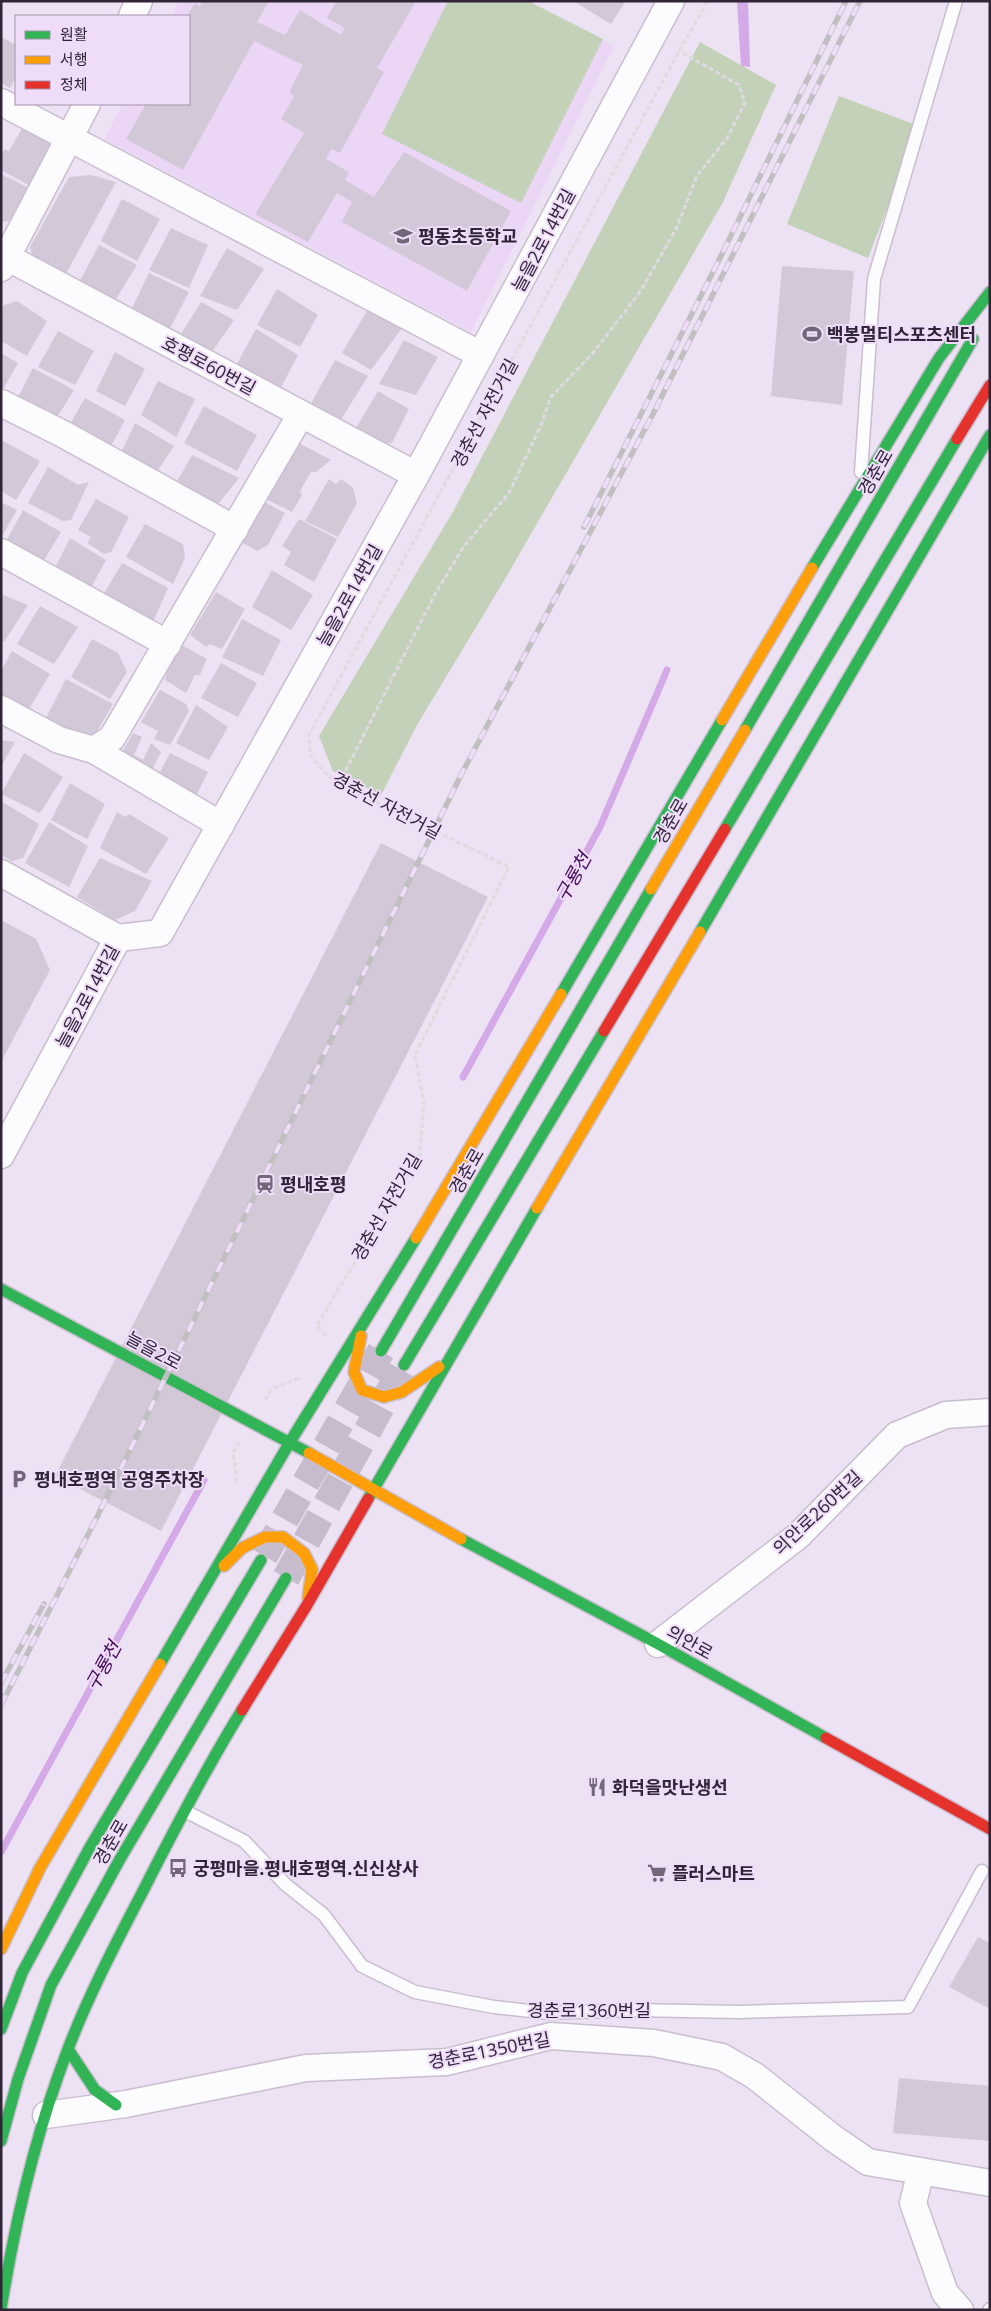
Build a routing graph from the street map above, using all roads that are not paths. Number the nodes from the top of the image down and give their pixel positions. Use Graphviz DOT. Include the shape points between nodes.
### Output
graph roads {
  1 [pos="139,1"];
  2 [pos="671,1"];
  3 [pos="956,1"];
  4 [pos="132,15"];
  5 [pos="1,102"];
  6 [pos="86,105"];
  7 [pos="69,139"];
  8 [pos="3,260"];
  9 [pos="990,292"];
  10 [pos="985,318"];
  11 [pos="481,355"];
  12 [pos="990,385"];
  13 [pos="1,403"];
  14 [pos="301,414"];
  15 [pos="990,435"];
  16 [pos="416,476"];
  17 [pos="860,488"];
  18 [pos="235,529"];
  19 [pos="1,552"];
  20 [pos="168,644"];
  21 [pos="1,709"];
  22 [pos="94,750"];
  23 [pos="221,825"];
  24 [pos="1,873"];
  25 [pos="118,938"];
  26 [pos="1,1155"];
  27 [pos="1,1289"];
  28 [pos="368,1316"];
  29 [pos="381,1351"];
  30 [pos="448,1360"];
  31 [pos="404,1365"];
  32 [pos="990,1412"];
  33 [pos="290,1442"];
  34 [pos="372,1490"];
  35 [pos="261,1560"];
  36 [pos="286,1578"];
  37 [pos="207,1583"];
  38 [pos="307,1605"];
  39 [pos="658,1644"];
  40 [pos="185,1811"];
  41 [pos="990,1829"];
  42 [pos="982,1872"];
  43 [pos="1,1949"];
  44 [pos="550,2024"];
  45 [pos="1,2029"];
  46 [pos="68,2049"];
  47 [pos="116,2105"];
  48 [pos="46,2115"];
  49 [pos="1,2141"];
  50 [pos="921,2171"];
  51 [pos="990,2183"];
  52 [pos="1,2309"];
  53 [pos="960,2310"];
  1 -- 4 [label="street"];
  2 -- 11 [label="street, 늘을2로14번길"];
  3 -- 17 [label="lane" via="874,279"];
  5 -- 7 [label="street"];
  6 -- 7 [label="street"];
  7 -- 8 [label="street"];
  7 -- 11 [label="street"];
  8 -- 14 [label="street, 호평로60번길"];
  9 -- 17 [label="street" via="940,358"];
  10 -- 29 [label="street, 경춘로"];
  11 -- 16 [label="street, 늘을2로14번길"];
  12 -- 31 [label="street"];
  13 -- 18 [label="street"];
  14 -- 16 [label="street, 호평로60번길"];
  14 -- 18 [label="street"];
  15 -- 30 [label="street" via="918,563"];
  16 -- 23 [label="street, 늘을2로14번길"];
  17 -- 28 [label="street"];
  18 -- 20 [label="street"];
  19 -- 20 [label="street"];
  20 -- 22 [label="street" via="112,738"];
  21 -- 22 [label="street" via="59,740"];
  22 -- 23 [label="street"];
  23 -- 25 [label="street, 늘을2로14번길" via="160,933"];
  24 -- 25 [label="street"];
  25 -- 26 [label="street, 늘을2로14번길"];
  27 -- 33 [label="street, 늘을2로"];
  28 -- 30 [label="street" via="357,1348 354,1372 362,1390 384,1397 402,1392"];
  28 -- 33 [label="street"];
  30 -- 34 [label="street"];
  32 -- 39 [label="street, 의안로260번길" via="946,1415 897,1434 798,1536"];
  33 -- 34 [label="street, 의안로"];
  33 -- 37 [label="street"];
  34 -- 38 [label="street"];
  34 -- 39 [label="street, 의안로"];
  35 -- 45 [label="street, 경춘로" via="90,1847 22,1973"];
  36 -- 49 [label="street, 경춘로" via="120,1859 51,1984 18,2079"];
  37 -- 38 [label="street" via="242,1548 265,1537 283,1537 304,1552 312,1570"];
  37 -- 43 [label="street" via="40,1868"];
  38 -- 40 [label="street" via="206,1768"];
  39 -- 41 [label="street, 의안로"];
  40 -- 44 [label="lane, 경춘로1360번길" via="244,1841 286,1885 324,1915 362,1966 415,1992 494,2007"];
  40 -- 46 [label="street" via="114,1947"];
  42 -- 44 [label="lane, 경춘로1360번길" via="908,2008 739,2012 632,2010"];
  44 -- 47 [label="street, 경춘로1350번길" via="446,2062 306,2068"];
  44 -- 50 [label="street, 경춘로1350번길" via="722,2056 755,2076 868,2162"];
  46 -- 47 [label="street" via="95,2090"];
  46 -- 48 [label="street"];
  47 -- 48 [label="street, 경춘로1350번길"];
  48 -- 52 [label="street" via="12,2238"];
  50 -- 51 [label="street, 경춘로1350번길"];
  50 -- 53 [label="street" via="913,2203 945,2293"];
}
